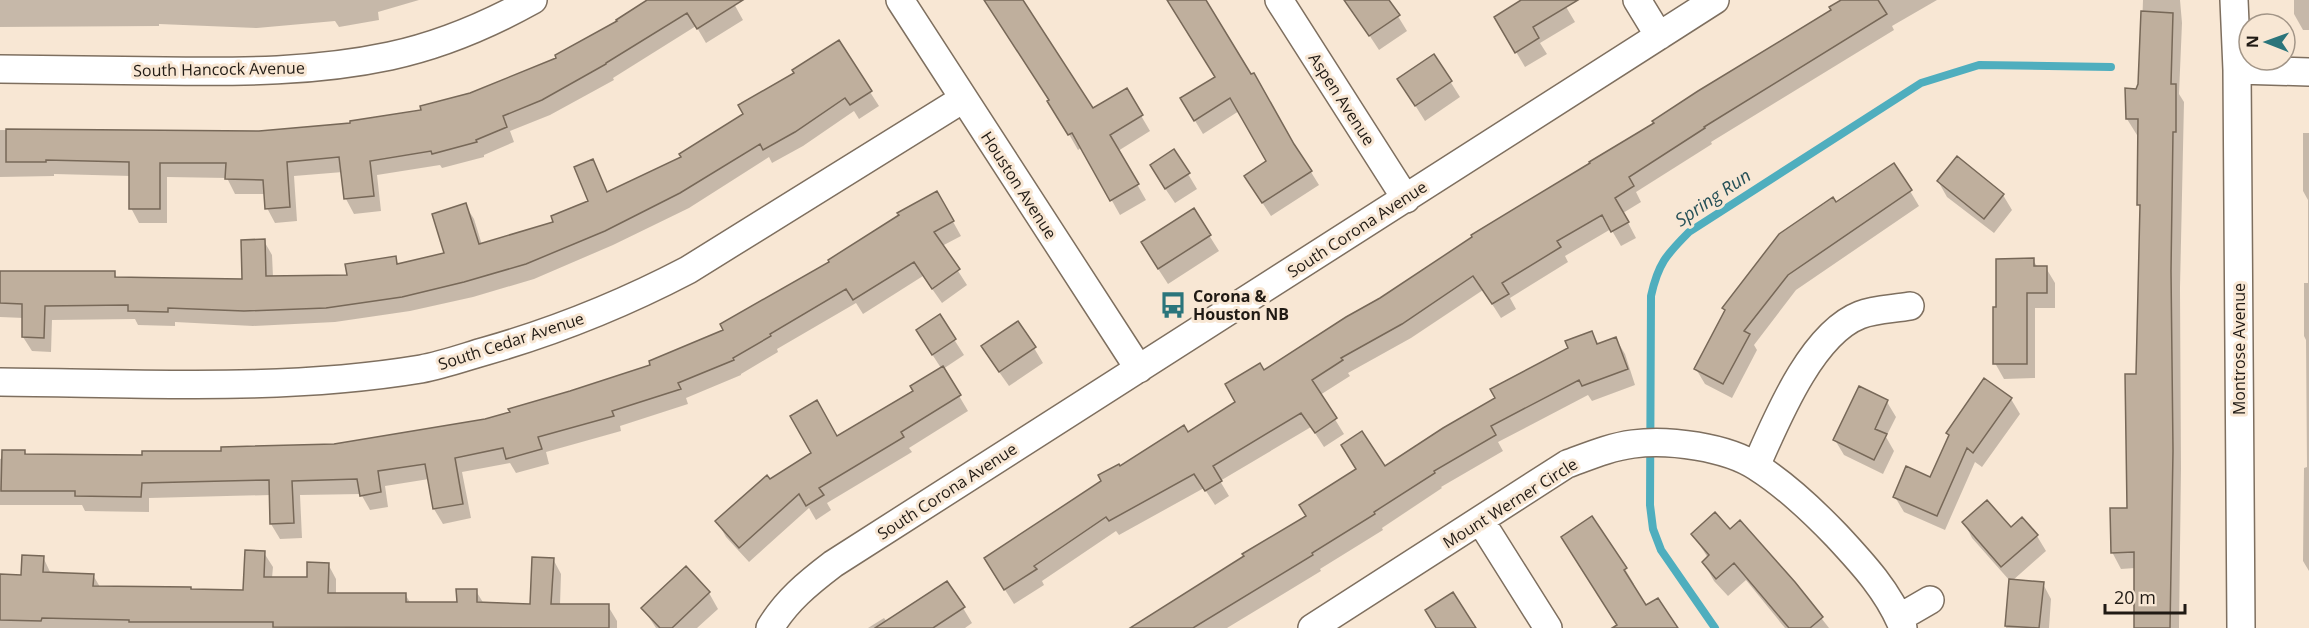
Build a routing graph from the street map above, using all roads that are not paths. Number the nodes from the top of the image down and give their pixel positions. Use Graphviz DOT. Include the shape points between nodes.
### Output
graph roads {
  1 [pos="534,0"];
  2 [pos="900,0"];
  3 [pos="1279,0"];
  4 [pos="1637,0"];
  5 [pos="1715,0"];
  6 [pos="2234,0"];
  7 [pos="1659,36"];
  8 [pos="0,69"];
  9 [pos="2237,70"];
  10 [pos="2237,72"];
  11 [pos="963,99"];
  12 [pos="1406,199"];
  13 [pos="1910,306"];
  14 [pos="1139,369"];
  15 [pos="0,382"];
  16 [pos="1756,466"];
  17 [pos="1480,520"];
  18 [pos="1930,600"];
  19 [pos="1901,623"];
  20 [pos="770,628"];
  21 [pos="1312,628"];
  22 [pos="1548,628"];
  23 [pos="2241,628"];
  1 -- 8 [label="street, South Hancock Avenue" via="471,31 432,44 337,65 247,72"];
  2 -- 11 [label="street, Houston Avenue"];
  3 -- 12 [label="street, Aspen Avenue"];
  4 -- 7 [label="street"];
  5 -- 7 [label="street, South Corona Avenue"];
  6 -- 9 [label="street, Montrose Avenue"];
  7 -- 12 [label="street, South Corona Avenue"];
  10 -- 23 [label="street, Montrose Avenue"];
  11 -- 14 [label="street, Houston Avenue"];
  11 -- 15 [label="street, South Cedar Avenue" via="688,270 598,313 524,340 423,369 361,377 279,383"];
  12 -- 14 [label="street, South Corona Avenue"];
  13 -- 16 [label="street" via="1859,315 1836,330 1800,377"];
  14 -- 20 [label="street, South Corona Avenue" via="833,564 804,586"];
  16 -- 17 [label="street, Mount Werner Circle" via="1728,454 1668,443 1633,444 1567,464"];
  16 -- 19 [label="street, Mount Werner Circle" via="1810,508 1851,551 1879,583"];
  17 -- 21 [label="street, Mount Werner Circle"];
  17 -- 22 [label="street"];
  18 -- 19 [label="street"];
}
